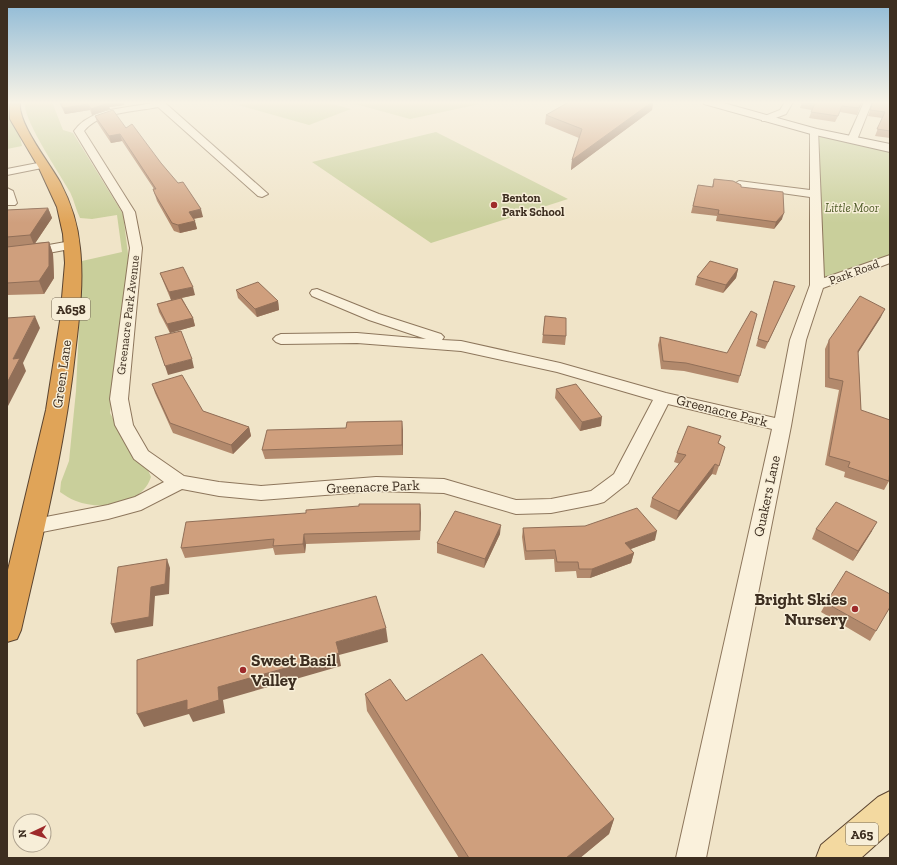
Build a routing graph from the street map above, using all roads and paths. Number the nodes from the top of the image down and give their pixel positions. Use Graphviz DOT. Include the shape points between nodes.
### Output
graph roads {
  1 [pos="30,142"];
  2 [pos="87,142"];
  3 [pos="204,142"];
  4 [pos="815,142"];
  5 [pos="863,142"];
  6 [pos="890,148"];
  7 [pos="43,165"];
  8 [pos="7,172"];
  9 [pos="739,184"];
  10 [pos="7,191"];
  11 [pos="262,194"];
  12 [pos="815,194"];
  13 [pos="11,203"];
  14 [pos="71,245"];
  15 [pos="7,252"];
  16 [pos="890,259"];
  17 [pos="817,285"];
  18 [pos="317,293"];
  19 [pos="281,339"];
  20 [pos="461,346"];
  21 [pos="663,397"];
  22 [pos="782,426"];
  23 [pos="179,482"];
  24 [pos="32,526"];
  25 [pos="13,584"];
  26 [pos="7,630"];
  27 [pos="890,809"];
  28 [pos="691,858"];
  29 [pos="834,858"];
  1 -- 7 [label="highway, Green Lane / A658"];
  2 -- 23 [label="street, Greenacre Park Avenue" via="129,212 136,248 119,399 124,425 141,455"];
  3 -- 11 [label="street"];
  4 -- 12 [label="street, Quakers Lane"];
  5 -- 6 [label="main road"];
  7 -- 8 [label="street"];
  7 -- 14 [label="highway, Green Lane / A658" via="60,195 69,223"];
  9 -- 12 [label="street"];
  10 -- 13 [label="street"];
  12 -- 17 [label="street, Quakers Lane"];
  14 -- 15 [label="street"];
  14 -- 24 [label="highway, Green Lane / A658" via="71,311 62,388"];
  16 -- 17 [label="street, Park Road"];
  17 -- 22 [label="street, Quakers Lane" via="798,340"];
  18 -- 20 [label="street, Greenacre Park" via="374,317"];
  19 -- 20 [label="street, Greenacre Park" via="357,338"];
  20 -- 21 [label="street, Greenacre Park" via="560,368"];
  21 -- 22 [label="street, Greenacre Park"];
  21 -- 23 [label="street, Greenacre Park" via="621,478 597,497 551,506 516,507 444,486 376,484 261,493"];
  22 -- 28 [label="street, Quakers Lane"];
  23 -- 24 [label="street" via="141,503"];
  24 -- 25 [label="highway, Green Lane / A658"];
  25 -- 26 [label="highway, Green Lane / A658"];
  27 -- 29 [label="main road, A65"];
}
